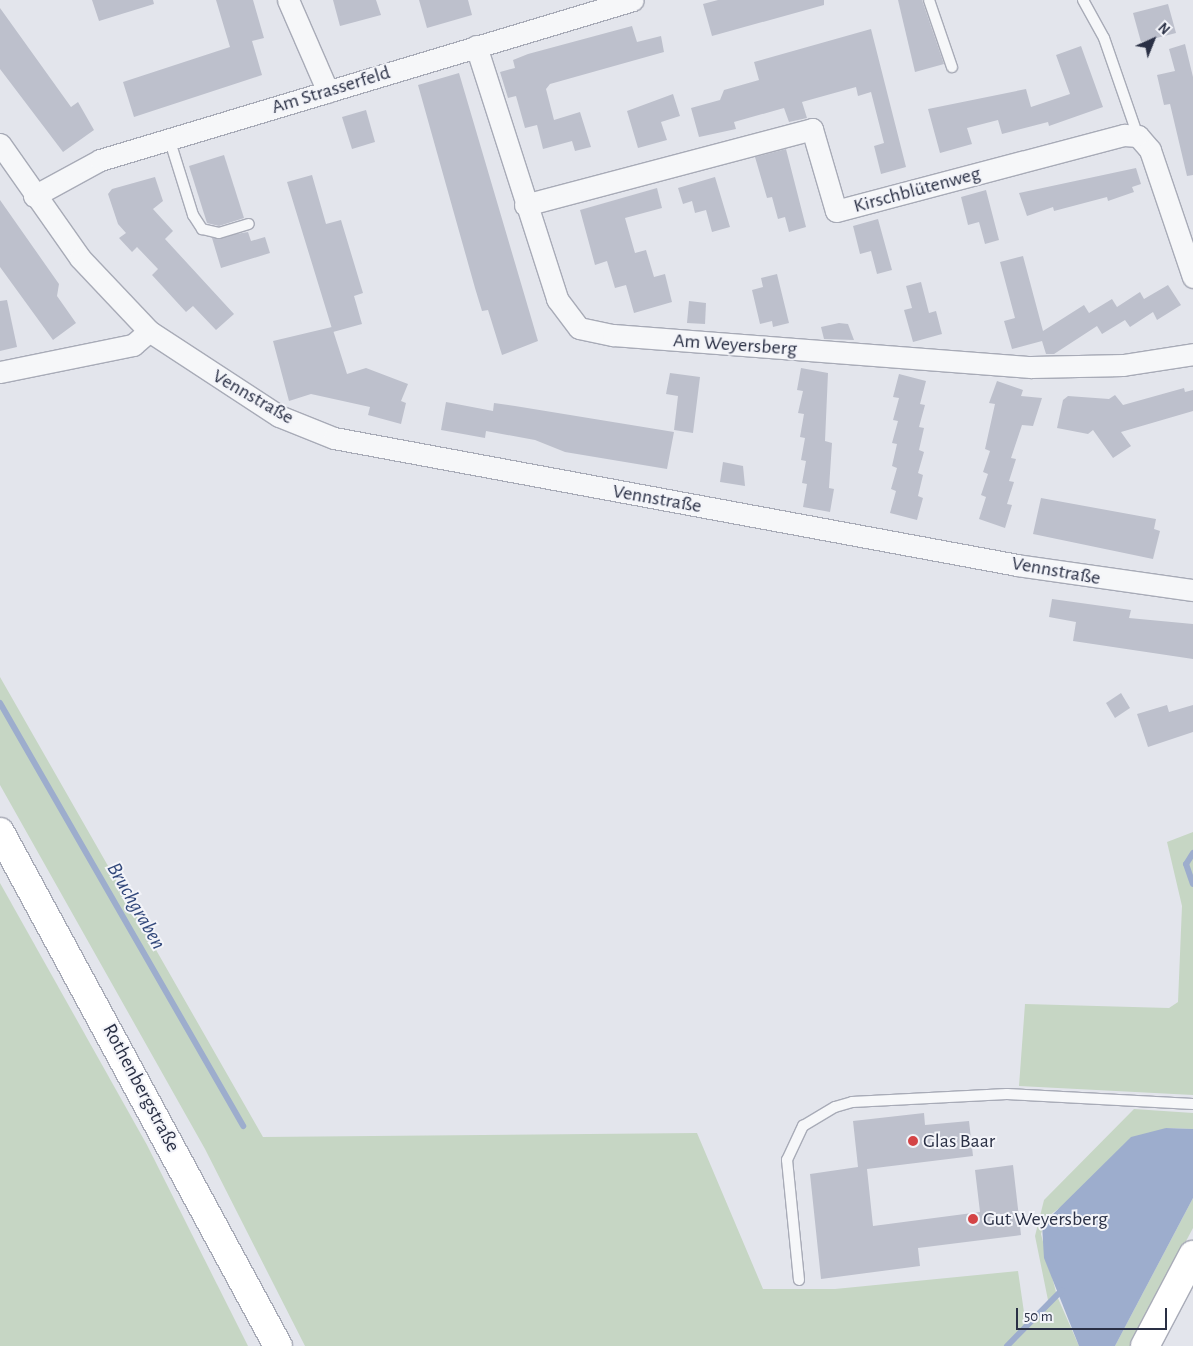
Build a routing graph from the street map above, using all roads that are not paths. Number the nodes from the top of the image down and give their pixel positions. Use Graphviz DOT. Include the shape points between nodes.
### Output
graph roads {
  1 [pos="288,0"];
  2 [pos="929,0"];
  3 [pos="1083,0"];
  4 [pos="620,2"];
  5 [pos="476,46"];
  6 [pos="952,67"];
  7 [pos="328,92"];
  8 [pos="1138,136"];
  9 [pos="169,138"];
  10 [pos="0,144"];
  11 [pos="34,196"];
  12 [pos="525,205"];
  13 [pos="249,224"];
  14 [pos="1193,277"];
  15 [pos="149,331"];
  16 [pos="1193,354"];
  17 [pos="0,372"];
  18 [pos="1193,590"];
  19 [pos="0,832"];
  20 [pos="1193,1104"];
  21 [pos="1193,1255"];
  22 [pos="799,1280"];
  23 [pos="278,1346"];
  24 [pos="1145,1346"];
  1 -- 7 [label="street"];
  2 -- 6 [label="lane"];
  3 -- 8 [label="lane" via="1104,38"];
  4 -- 5 [label="street, Am Strasserfeld"];
  5 -- 7 [label="street, Am Strasserfeld"];
  5 -- 12 [label="street, Am Weyersberg"];
  7 -- 9 [label="street, Am Strasserfeld"];
  8 -- 12 [label="street, Kirschblütenweg" via="1124,135 836,212 812,128"];
  8 -- 14 [label="street" via="1150,150"];
  9 -- 11 [label="street, Am Strasserfeld" via="100,160"];
  9 -- 13 [label="lane" via="193,215 202,229 219,233"];
  10 -- 11 [label="street, Vennstraße"];
  11 -- 15 [label="street, Vennstraße" via="80,258"];
  12 -- 16 [label="street, Am Weyersberg" via="566,316 594,333 1032,367 1123,365"];
  15 -- 17 [label="street" via="133,344"];
  15 -- 18 [label="street, Vennstraße" via="279,416 334,438 1017,565"];
  19 -- 23 [label="main road, Rothenbergstraße"];
  20 -- 22 [label="lane" via="1124,1096 1007,1094 852,1102 835,1107 804,1126 787,1160"];
  21 -- 24 [label="main road"];
}
